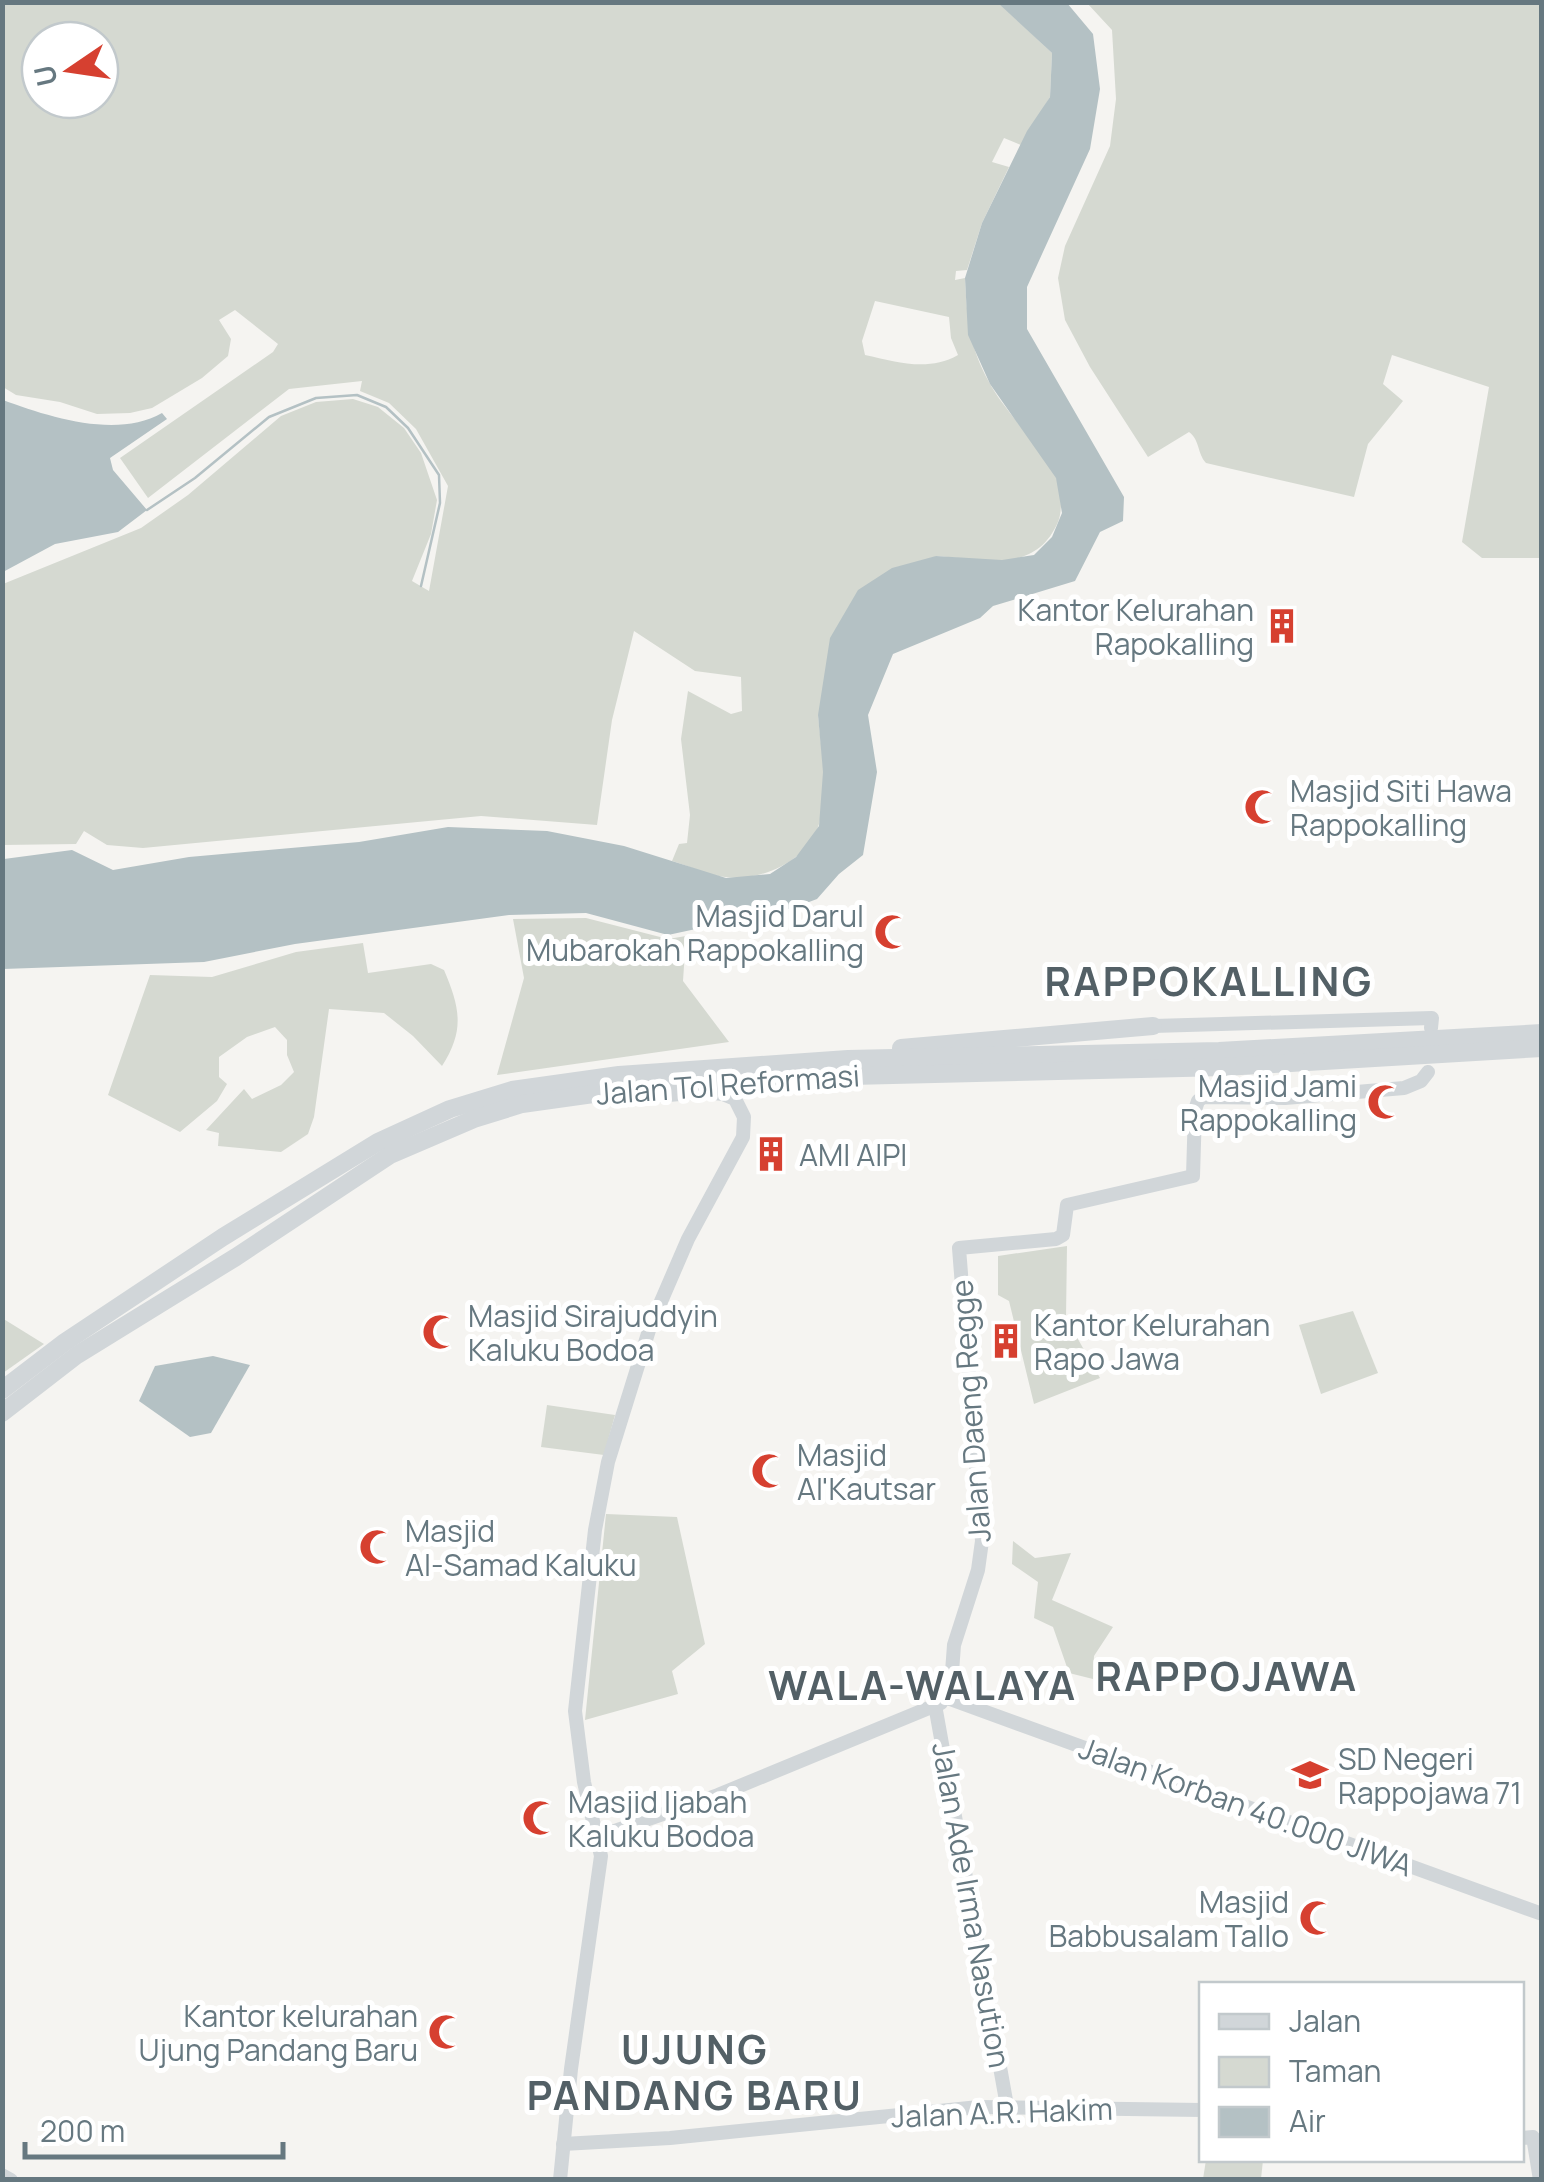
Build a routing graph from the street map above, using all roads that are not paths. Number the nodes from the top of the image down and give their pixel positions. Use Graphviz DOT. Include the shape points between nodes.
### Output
graph roads {
  1 [pos="1153,1026"];
  2 [pos="1431,1028"];
  3 [pos="1542,1032"];
  4 [pos="1542,1048"];
  5 [pos="772,1064"];
  6 [pos="1428,1072"];
  7 [pos="522,1104"];
  8 [pos="2,1390"];
  9 [pos="2,1413"];
  10 [pos="950,1699"];
  11 [pos="936,1705"];
  12 [pos="597,1837"];
  13 [pos="1542,1914"];
  14 [pos="1007,2106"];
  15 [pos="1199,2110"];
  16 [pos="1527,2137"];
  17 [pos="563,2144"];
  18 [pos="2,2175"];
  19 [pos="11,2180"];
  20 [pos="560,2180"];
  21 [pos="1540,2180"];
  1 -- 2 [label="street" via="1432,1018"];
  1 -- 5 [label="highway"];
  3 -- 5 [label="highway, Jalan Tol Reformasi" via="1238,1050"];
  4 -- 7 [label="highway, Jalan Tol Reformasi" via="1224,1067 768,1078"];
  5 -- 8 [label="highway, Jalan Tol Reformasi" via="512,1090 422,1120 223,1238"];
  6 -- 10 [label="street, Jalan Daeng Regge" via="1404,1088 1203,1097 1195,1110 1193,1176 1067,1205 1063,1235 1056,1240 959,1248 982,1541 954,1645"];
  7 -- 9 [label="highway, Jalan Tol Reformasi" via="390,1156 77,1355"];
  7 -- 12 [label="street" via="715,1092 734,1099 745,1124 666,1287 608,1462 575,1711"];
  10 -- 11 [label="street"];
  10 -- 13 [label="street, Jalan Korban 40.000 JIWA"];
  11 -- 12 [label="street"];
  11 -- 14 [label="street, Jalan Ade Irma Nasution"];
  12 -- 17 [label="street" via="601,1856"];
  14 -- 15 [label="street, Jalan A.R. Hakim"];
  14 -- 17 [label="street, Jalan A.R. Hakim"];
  16 -- 21 [label="street"];
  17 -- 20 [label="street"];
  18 -- 19 [label="street"];
}
